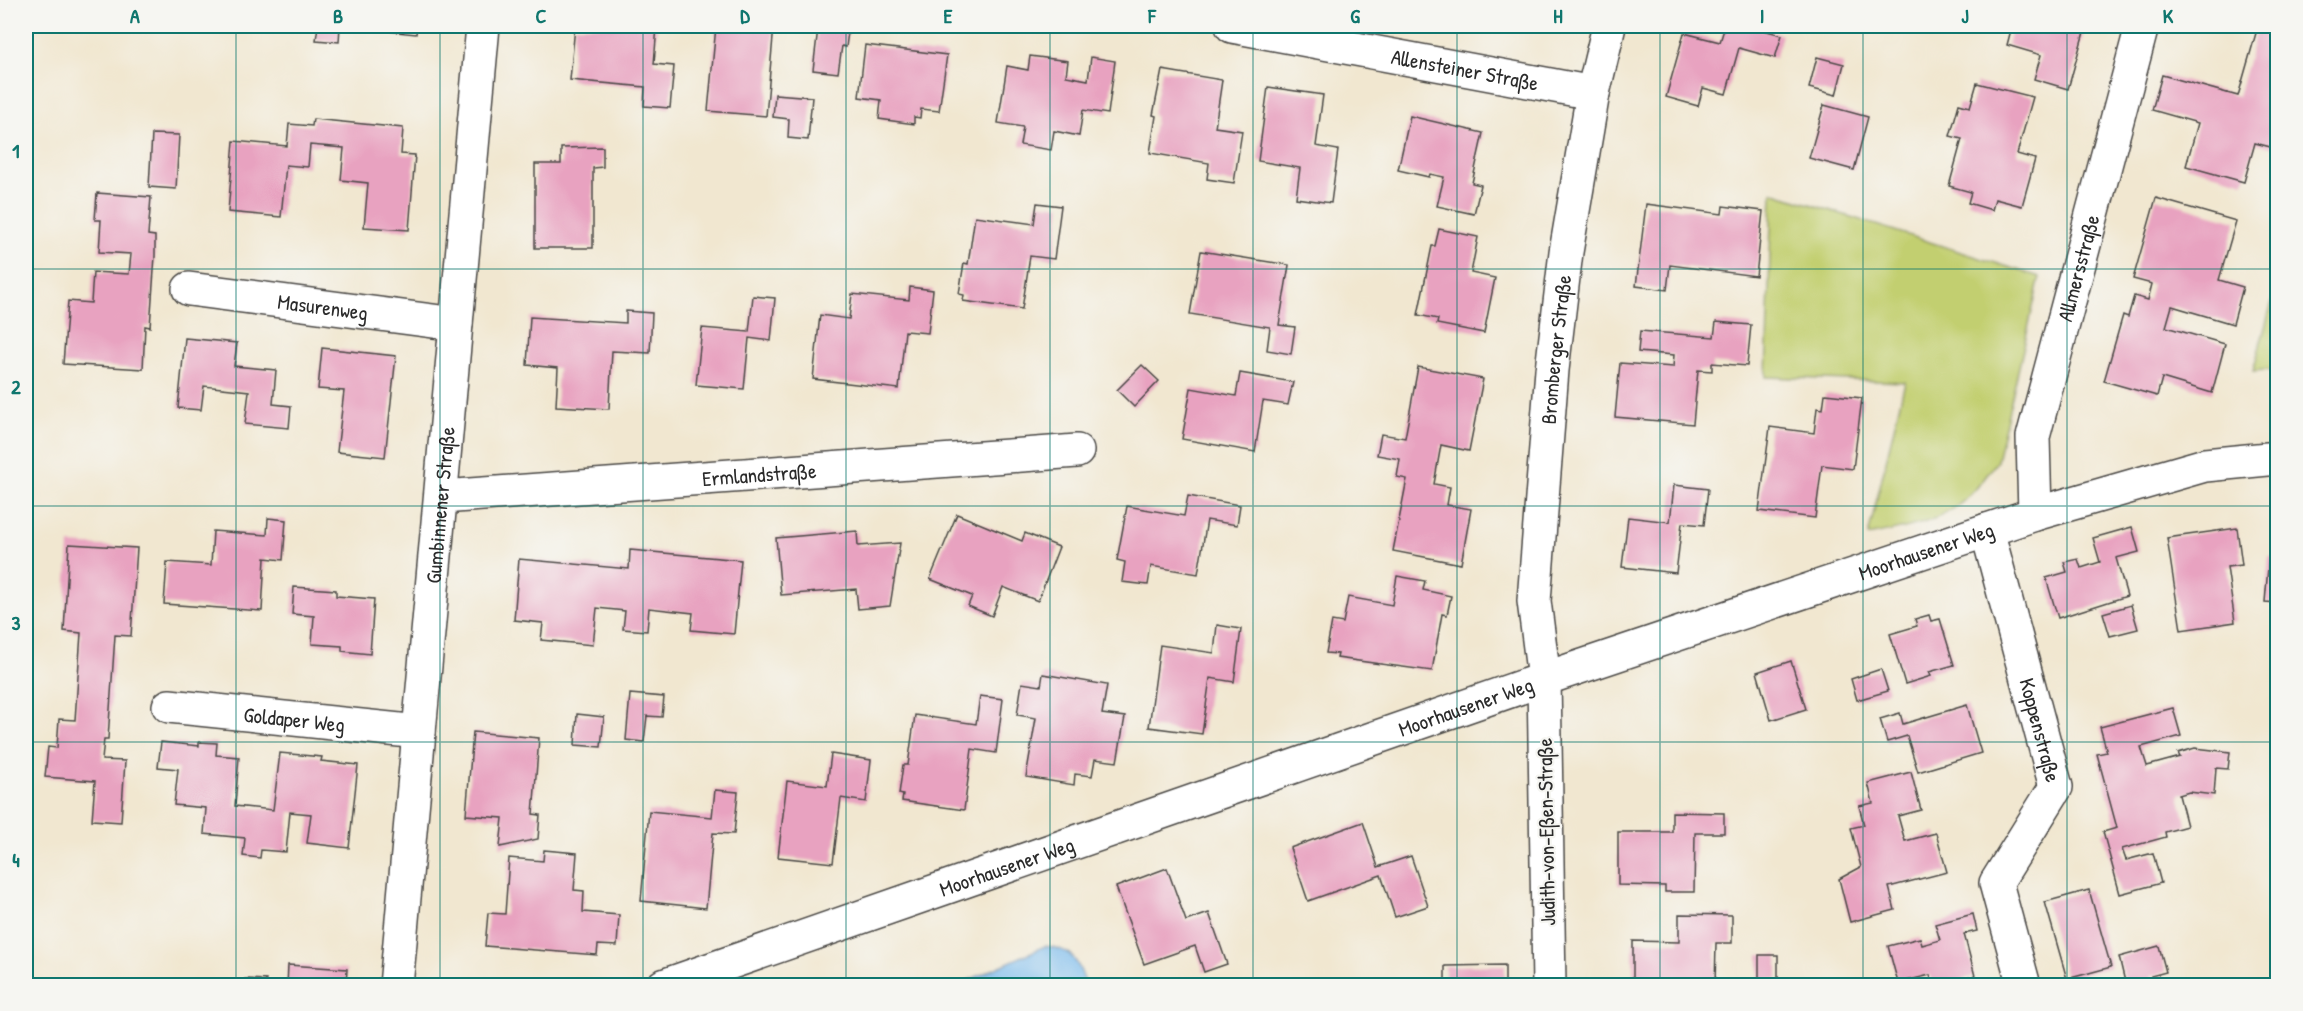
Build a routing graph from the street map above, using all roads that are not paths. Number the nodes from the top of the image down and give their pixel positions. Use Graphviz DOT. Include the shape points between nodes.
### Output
graph roads {
  1 [pos="483,26"];
  2 [pos="1232,26"];
  3 [pos="1609,26"];
  4 [pos="2142,26"];
  5 [pos="1593,93"];
  6 [pos="189,289"];
  7 [pos="456,324"];
  8 [pos="1077,451"];
  9 [pos="2277,458"];
  10 [pos="442,497"];
  11 [pos="2035,514"];
  12 [pos="1987,530"];
  13 [pos="1544,679"];
  14 [pos="169,706"];
  15 [pos="419,732"];
  16 [pos="396,986"];
  17 [pos="663,986"];
  18 [pos="1549,986"];
  19 [pos="2024,986"];
  1 -- 7 [label="street, Gumbinnener Straße"];
  2 -- 5 [label="street, Allensteiner Straße"];
  3 -- 5 [label="street, Bromberger Straße"];
  4 -- 11 [label="street, Allmersstraße" via="2033,437"];
  5 -- 13 [label="street, Bromberger Straße" via="1566,252 1552,370 1534,601"];
  6 -- 7 [label="street, Masurenweg"];
  7 -- 10 [label="street, Gumbinnener Straße"];
  8 -- 10 [label="street, Ermlandstraße"];
  9 -- 11 [label="street, Moorhausener Weg" via="2205,465"];
  10 -- 15 [label="street, Gumbinnener Straße"];
  11 -- 12 [label="street, Moorhausener Weg"];
  12 -- 13 [label="street, Moorhausener Weg"];
  12 -- 19 [label="street, Koppenstraße" via="2056,787 1996,883"];
  13 -- 17 [label="street, Moorhausener Weg"];
  13 -- 18 [label="street, Judith-von-Eßen-Straße"];
  14 -- 15 [label="street, Goldaper Weg"];
  15 -- 16 [label="street, Gumbinnener Straße"];
}
